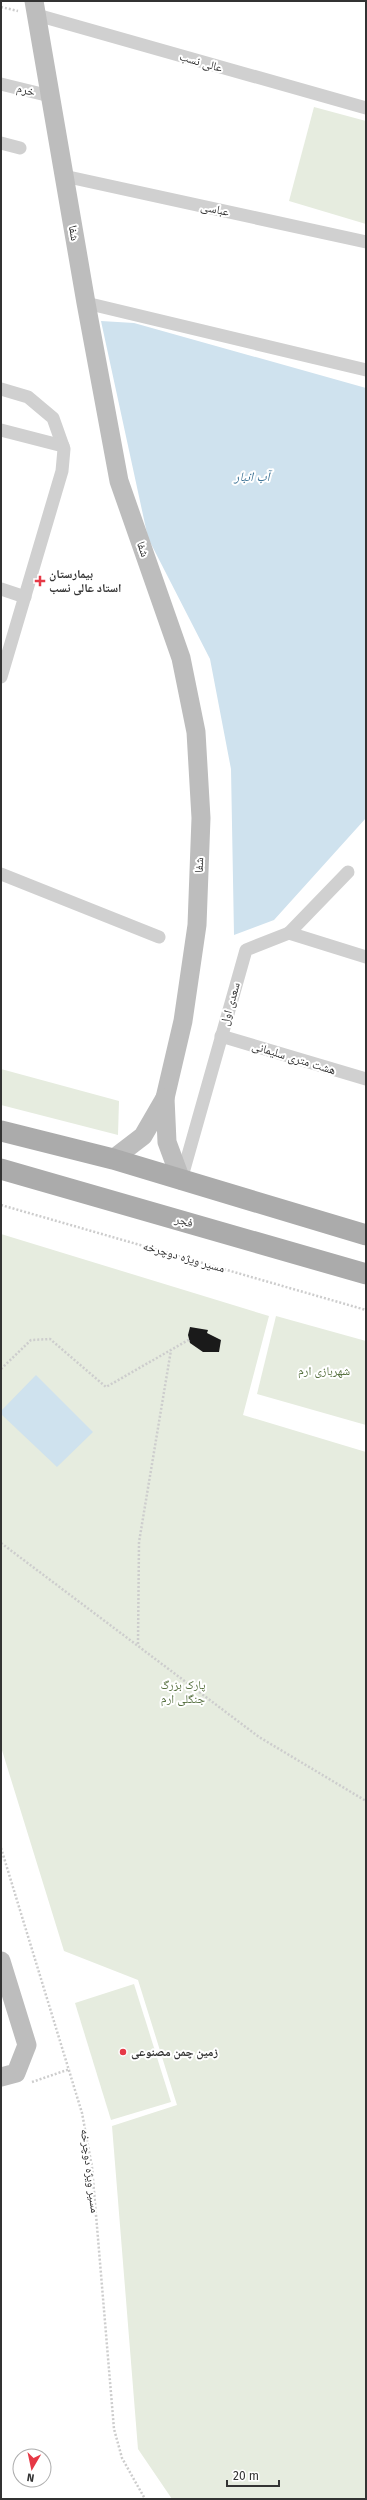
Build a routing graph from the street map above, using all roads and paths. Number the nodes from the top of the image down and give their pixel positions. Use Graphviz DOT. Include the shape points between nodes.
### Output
graph roads {
  1 [pos="35,8"];
  2 [pos="1,84"];
  3 [pos="50,96"];
  4 [pos="366,108"];
  5 [pos="1,143"];
  6 [pos="20,148"];
  7 [pos="64,176"];
  8 [pos="366,242"];
  9 [pos="86,303"];
  10 [pos="366,370"];
  11 [pos="1,390"];
  12 [pos="1,430"];
  13 [pos="63,446"];
  14 [pos="1,589"];
  15 [pos="25,597"];
  16 [pos="1,677"];
  17 [pos="348,872"];
  18 [pos="1,874"];
  19 [pos="289,933"];
  20 [pos="159,937"];
  21 [pos="366,957"];
  22 [pos="221,1036"];
  23 [pos="366,1080"];
  24 [pos="165,1098"];
  25 [pos="1,1131"];
  26 [pos="113,1159"];
  27 [pos="1,1168"];
  28 [pos="181,1180"];
  29 [pos="1,1205"];
  30 [pos="366,1235"];
  31 [pos="366,1274"];
  32 [pos="366,1310"];
  33 [pos="190,1339"];
  34 [pos="171,1350"];
  35 [pos="1,1369"];
  36 [pos="1,1543"];
  37 [pos="138,1645"];
  38 [pos="366,1801"];
  39 [pos="1,1848"];
  40 [pos="1,1961"];
  41 [pos="70,2069"];
  42 [pos="1,2077"];
  43 [pos="28,2084"];
  44 [pos="145,2499"];
  1 -- 3 [label="street, شفا"];
  1 -- 4 [label="street, عالی نسب"];
  2 -- 3 [label="street, خرم"];
  3 -- 7 [label="street, شفا"];
  5 -- 6 [label="street"];
  7 -- 8 [label="street, عباسی"];
  7 -- 9 [label="street, شفا"];
  9 -- 10 [label="street"];
  9 -- 24 [label="street, شفا" via="119,481 181,658 196,732 201,818 197,926 183,1021"];
  11 -- 13 [label="street" via="28,397 53,418"];
  12 -- 13 [label="street"];
  13 -- 15 [label="street" via="62,471"];
  14 -- 15 [label="street"];
  15 -- 16 [label="street"];
  17 -- 19 [label="street"];
  18 -- 20 [label="street"];
  19 -- 21 [label="street"];
  19 -- 22 [label="street, سعدی اول" via="246,950"];
  22 -- 23 [label="street, هشت متری سلیمانی"];
  22 -- 28 [label="street, سعدی اول"];
  24 -- 26 [label="street" via="143,1136"];
  24 -- 28 [label="street" via="167,1142"];
  25 -- 26 [label="main road"];
  26 -- 28 [label="main road"];
  27 -- 31 [label="main road, فجر"];
  28 -- 30 [label="main road"];
  29 -- 32 [label="path, مسیر ویژه دوچرخه"];
  33 -- 34 [label="path"];
  34 -- 35 [label="path" via="106,1387 50,1339 32,1340"];
  34 -- 37 [label="path" via="139,1542"];
  36 -- 37 [label="path"];
  37 -- 38 [label="path" via="259,1737"];
  39 -- 41 [label="path, مسیر ویژه دوچرخه"];
  40 -- 42 [label="street" via="27,2045 16,2072"];
  41 -- 43 [label="path"];
  41 -- 44 [label="path, مسیر ویژه دوچرخه" via="82,2113 92,2167 114,2429 122,2458"];
}
